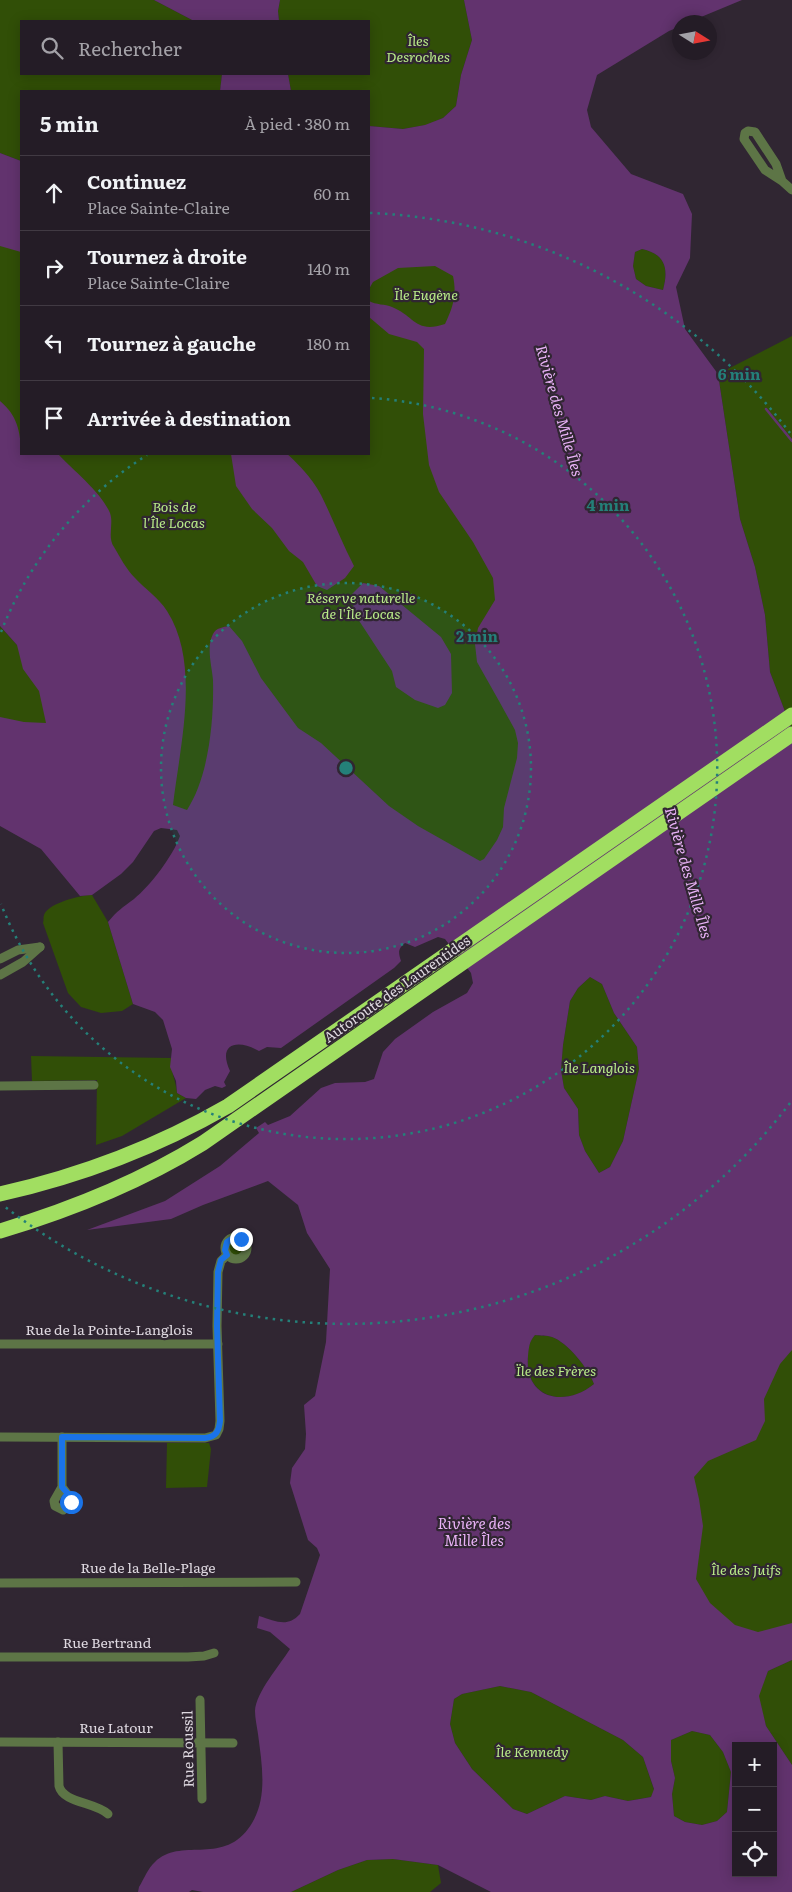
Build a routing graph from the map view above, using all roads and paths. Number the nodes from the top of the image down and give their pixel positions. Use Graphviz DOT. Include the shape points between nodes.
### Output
graph roads {
  1 [pos="782,181"];
  2 [pos="792,190"];
  3 [pos="792,715"];
  4 [pos="792,734"];
  5 [pos="0,960"];
  6 [pos="0,975"];
  7 [pos="94,1085"];
  8 [pos="0,1086"];
  9 [pos="0,1194"];
  10 [pos="0,1231"];
  11 [pos="227,1255"];
  12 [pos="0,1344"];
  13 [pos="218,1344"];
  14 [pos="0,1437"];
  15 [pos="62,1437"];
  16 [pos="62,1487"];
  17 [pos="0,1582"];
  18 [pos="296,1582"];
  19 [pos="214,1652"];
  20 [pos="0,1657"];
  21 [pos="200,1700"];
  22 [pos="0,1742"];
  23 [pos="58,1742"];
  24 [pos="201,1742"];
  25 [pos="233,1743"];
  26 [pos="202,1799"];
  27 [pos="108,1814"];
  1 -- 1 [label="street" via="765,170 744,139 748,131 755,132 776,164"];
  1 -- 2 [label="street"];
  3 -- 9 [label="highway, Autoroute des Laurentides" via="216,1113 110,1161 49,1182"];
  4 -- 10 [label="highway, Autoroute des Laurentides" via="187,1152 140,1177 68,1208"];
  5 -- 6 [label="street" via="18,950 40,947 23,962"];
  7 -- 8 [label="street"];
  11 -- 13 [label="street" via="221,1260 218,1272"];
  12 -- 13 [label="street, Rue de la Pointe-Langlois"];
  13 -- 15 [label="street" via="220,1426 213,1437"];
  14 -- 15 [label="street"];
  15 -- 16 [label="street"];
  17 -- 18 [label="street, Rue de la Belle-Plage"];
  19 -- 20 [label="street, Rue Bertrand" via="188,1657"];
  21 -- 24 [label="street, Rue Roussil"];
  22 -- 23 [label="street, Rue Latour"];
  23 -- 24 [label="street, Rue Latour"];
  23 -- 27 [label="street" via="61,1792"];
  24 -- 25 [label="street, Rue Latour"];
  24 -- 26 [label="street, Rue Roussil"];
}
